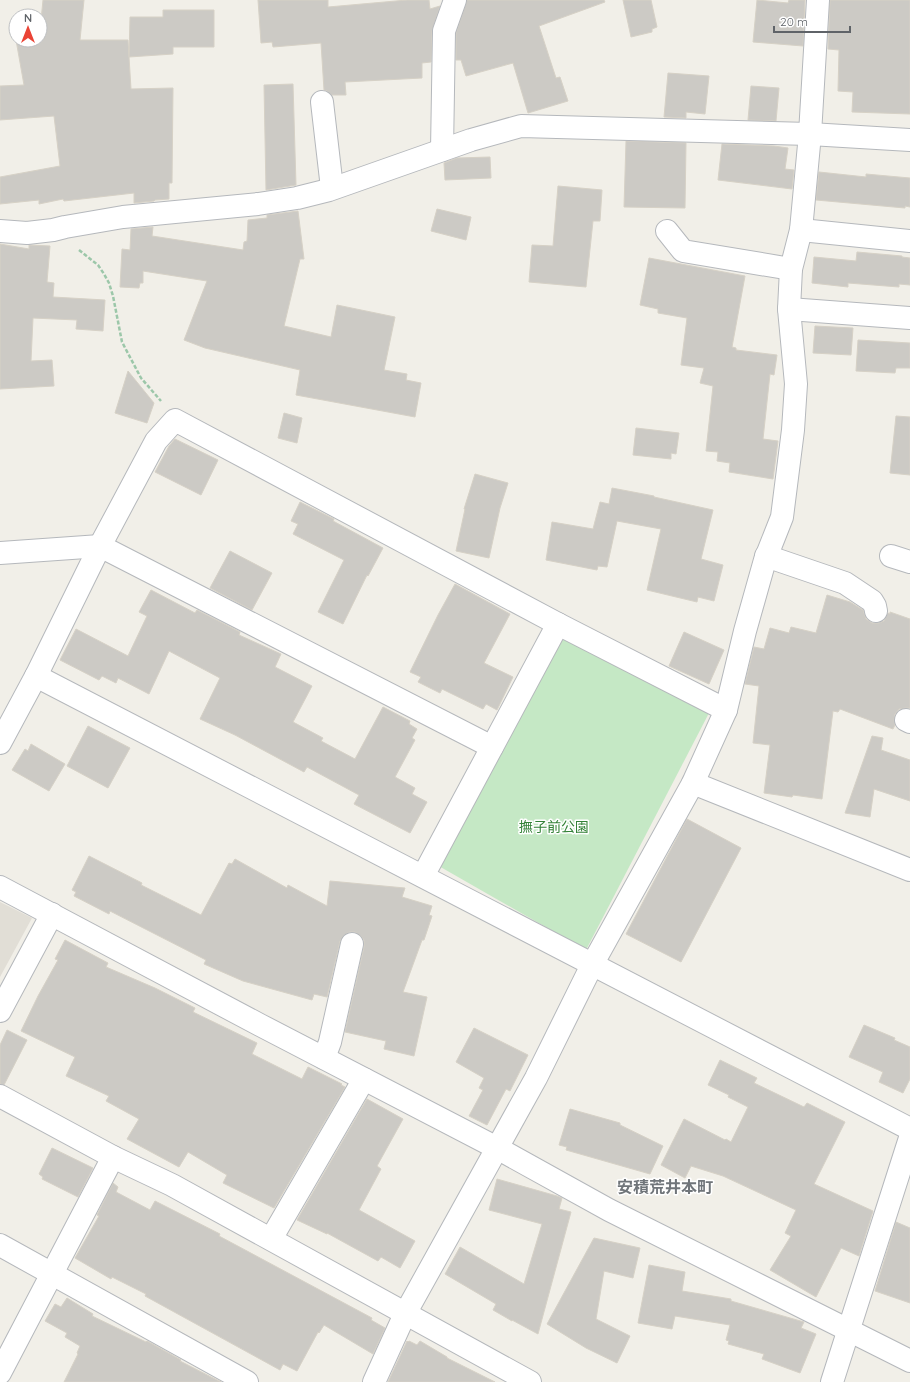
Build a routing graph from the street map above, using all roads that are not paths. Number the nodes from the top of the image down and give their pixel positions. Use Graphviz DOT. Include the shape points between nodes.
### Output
graph roads {
  1 [pos="455,0"];
  2 [pos="818,0"];
  3 [pos="322,102"];
  4 [pos="810,134"];
  5 [pos="910,140"];
  6 [pos="442,150"];
  7 [pos="332,188"];
  8 [pos="801,230"];
  9 [pos="0,231"];
  10 [pos="667,231"];
  11 [pos="910,241"];
  12 [pos="791,269"];
  13 [pos="789,309"];
  14 [pos="910,318"];
  15 [pos="100,546"];
  16 [pos="0,553"];
  17 [pos="766,556"];
  18 [pos="876,611"];
  19 [pos="558,624"];
  20 [pos="36,676"];
  21 [pos="726,710"];
  22 [pos="0,743"];
  23 [pos="492,747"];
  24 [pos="693,783"];
  25 [pos="910,870"];
  26 [pos="422,876"];
  27 [pos="0,887"];
  28 [pos="52,914"];
  29 [pos="352,944"];
  30 [pos="592,965"];
  31 [pos="0,1011"];
  32 [pos="324,1058"];
  33 [pos="364,1079"];
  34 [pos="0,1096"];
  35 [pos="910,1129"];
  36 [pos="910,1138"];
  37 [pos="497,1148"];
  38 [pos="113,1157"];
  39 [pos="271,1239"];
  40 [pos="0,1245"];
  41 [pos="51,1274"];
  42 [pos="405,1314"];
  43 [pos="850,1330"];
  44 [pos="910,1361"];
  45 [pos="0,1374"];
  46 [pos="10,1382"];
  47 [pos="247,1382"];
  48 [pos="374,1382"];
  49 [pos="530,1382"];
  50 [pos="832,1382"];
  1 -- 6 [label="street" via="444,31"];
  2 -- 4 [label="street"];
  3 -- 7 [label="street"];
  4 -- 5 [label="street"];
  4 -- 6 [label="street" via="521,126"];
  4 -- 8 [label="street"];
  6 -- 7 [label="street"];
  7 -- 9 [label="street" via="297,198 258,204 123,216 27,233"];
  8 -- 11 [label="street"];
  8 -- 12 [label="street"];
  10 -- 12 [label="street" via="683,251"];
  12 -- 13 [label="street"];
  13 -- 14 [label="street"];
  13 -- 17 [label="street" via="796,384 793,430 782,516"];
  15 -- 16 [label="street"];
  15 -- 19 [label="street" via="156,441 175,420"];
  15 -- 20 [label="street"];
  15 -- 23 [label="street"];
  17 -- 18 [label="street" via="845,583 872,601"];
  17 -- 21 [label="street"];
  19 -- 21 [label="street"];
  19 -- 23 [label="street"];
  20 -- 22 [label="street"];
  20 -- 26 [label="street"];
  21 -- 24 [label="street"];
  23 -- 26 [label="street"];
  24 -- 25 [label="street"];
  24 -- 30 [label="street"];
  26 -- 30 [label="street"];
  27 -- 28 [label="street"];
  28 -- 31 [label="street"];
  28 -- 32 [label="street"];
  29 -- 32 [label="street" via="330,1042"];
  30 -- 35 [label="street"];
  30 -- 37 [label="street" via="536,1078"];
  32 -- 33 [label="street"];
  33 -- 37 [label="street"];
  33 -- 39 [label="street"];
  34 -- 38 [label="street"];
  36 -- 43 [label="street"];
  37 -- 42 [label="street"];
  37 -- 43 [label="street" via="609,1210"];
  38 -- 39 [label="street" via="172,1185"];
  38 -- 41 [label="street"];
  39 -- 42 [label="street"];
  40 -- 41 [label="street"];
  41 -- 45 [label="street"];
  41 -- 47 [label="street"];
  42 -- 48 [label="street"];
  42 -- 49 [label="street"];
  43 -- 44 [label="street"];
  43 -- 50 [label="street"];
  45 -- 46 [label="street"];
}
